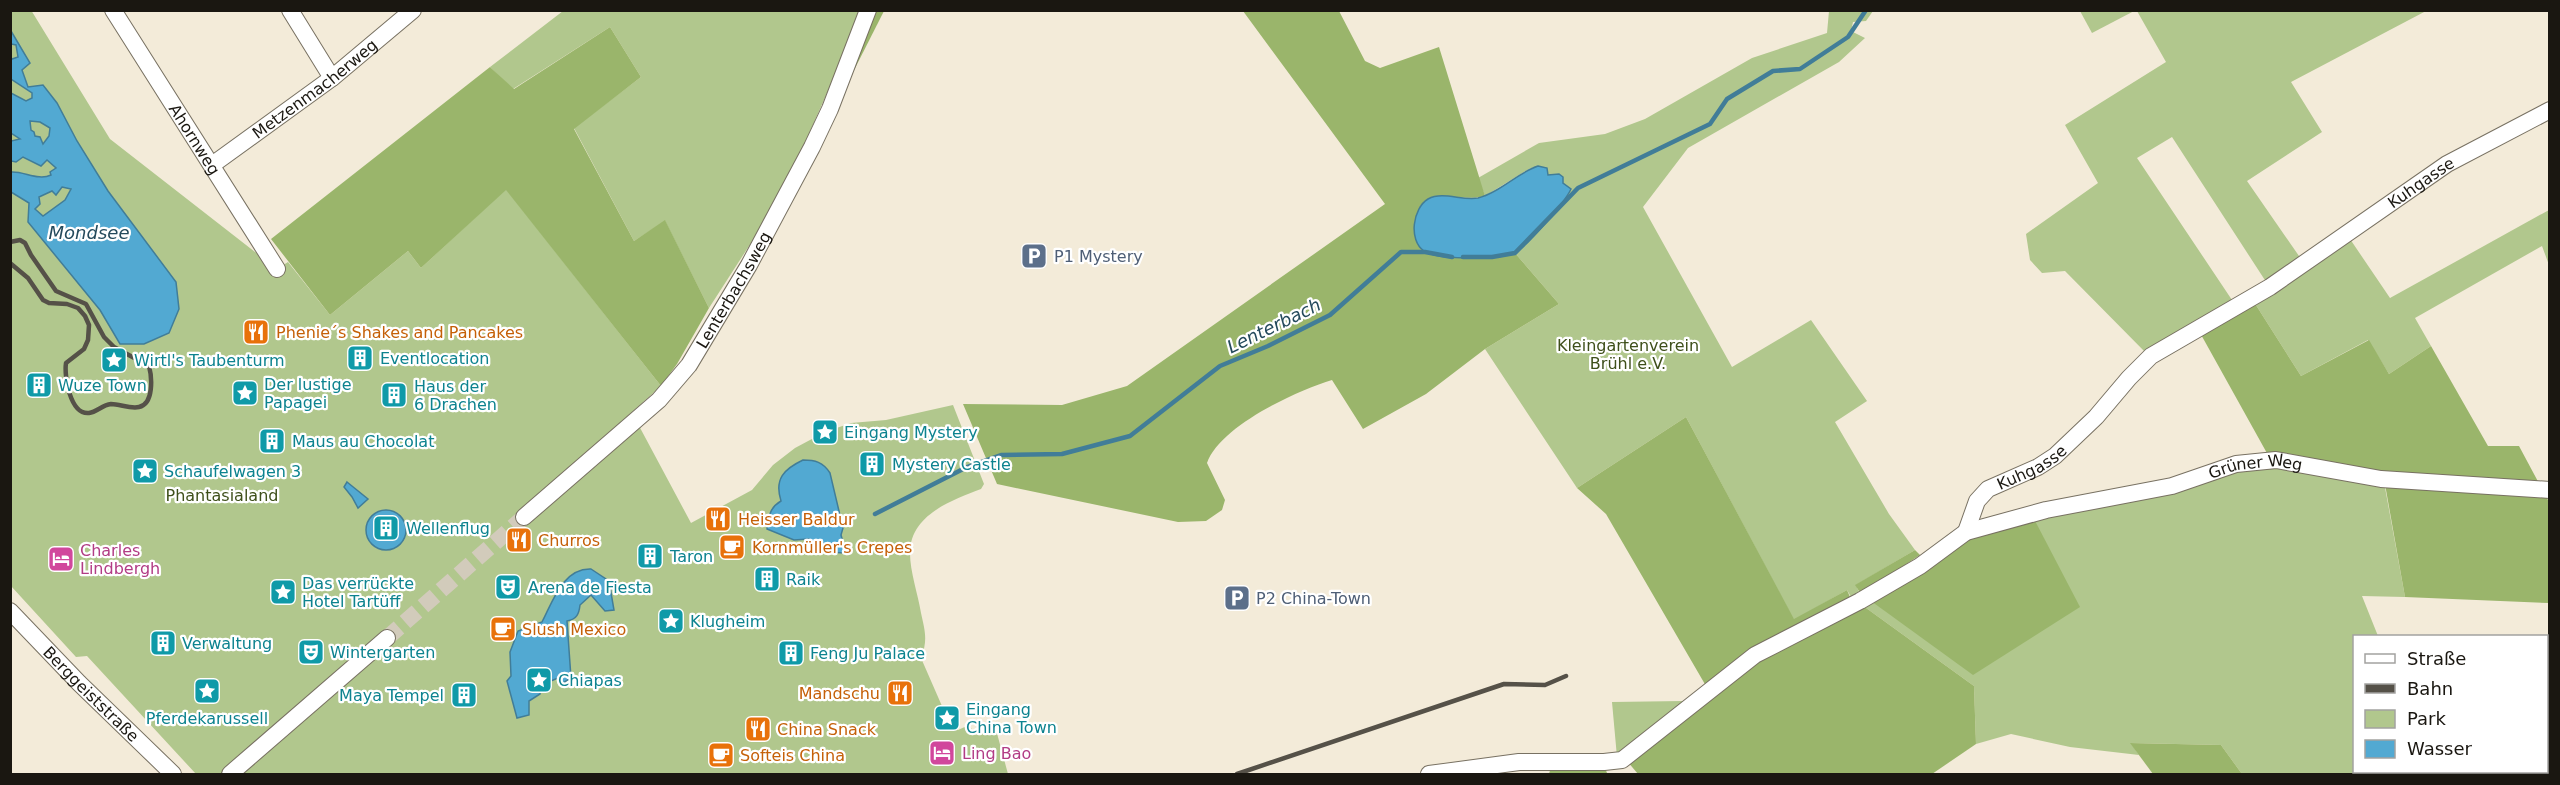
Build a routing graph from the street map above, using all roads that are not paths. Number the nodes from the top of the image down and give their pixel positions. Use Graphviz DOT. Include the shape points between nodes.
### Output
graph roads {
  1 [pos="113,10"];
  2 [pos="290,10"];
  3 [pos="413,10"];
  4 [pos="868,10"];
  5 [pos="332,78"];
  6 [pos="2550,110"];
  7 [pos="212,165"];
  8 [pos="277,269"];
  9 [pos="2550,490"];
  10 [pos="524,517"];
  11 [pos="1966,532"];
  12 [pos="10,611"];
  13 [pos="387,638"];
  14 [pos="173,774"];
  15 [pos="230,774"];
  16 [pos="1429,774"];
  1 -- 7 [label="street, Ahornweg"];
  2 -- 5 [label="street"];
  3 -- 5 [label="street, Metzenmacherweg"];
  4 -- 10 [label="street, Lenterbachsweg" via="812,147 749,265 689,365 659,400"];
  5 -- 7 [label="street, Metzenmacherweg"];
  6 -- 11 [label="street, Kuhgasse" via="2447,164 2270,287 2151,356 2055,456 1988,489 1977,501"];
  7 -- 8 [label="street, Ahornweg"];
  9 -- 11 [label="street, Grüner Weg" via="2381,479 2276,460 2236,465 2172,486 2046,510"];
  11 -- 16 [label="street" via="1920,566 1855,604 1755,655 1622,760 1519,762"];
  12 -- 14 [label="street, Berggeiststraße"];
  13 -- 15 [label="street"];
}
